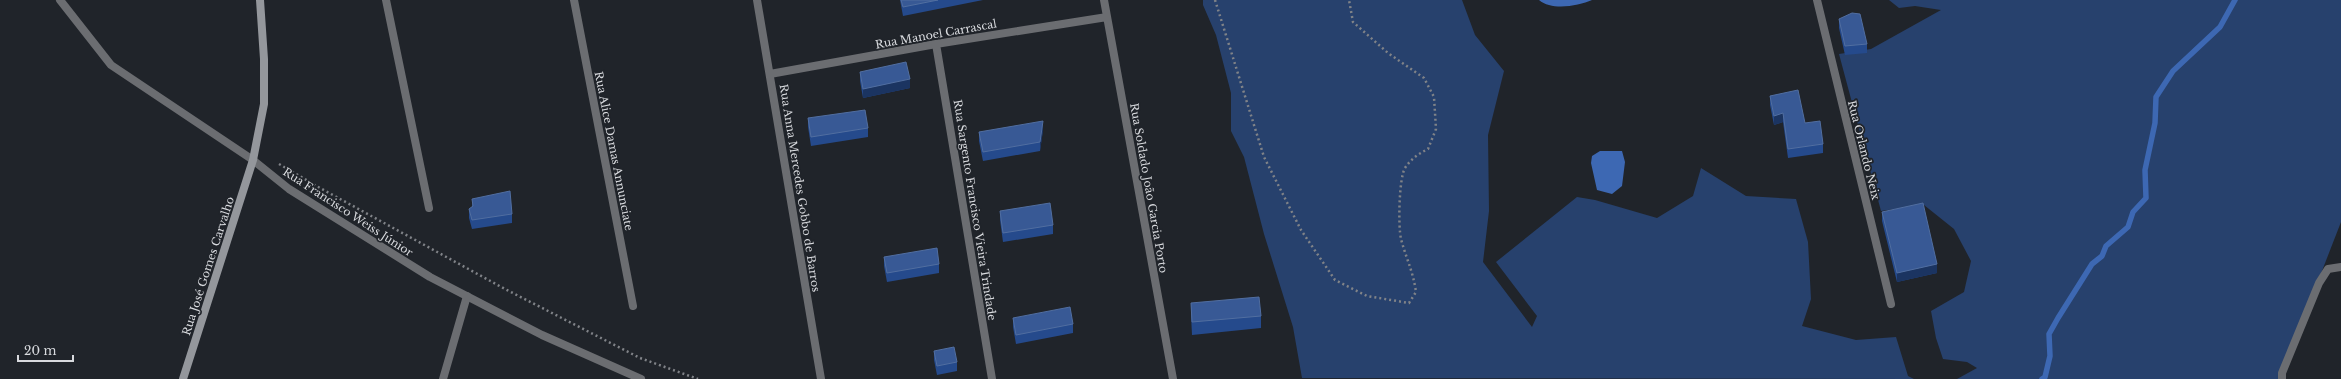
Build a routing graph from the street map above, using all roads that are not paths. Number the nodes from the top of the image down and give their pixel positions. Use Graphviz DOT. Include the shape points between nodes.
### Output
graph roads {
  1 [pos="60,0"];
  2 [pos="260,0"];
  3 [pos="386,0"];
  4 [pos="574,0"];
  5 [pos="757,0"];
  6 [pos="1104,0"];
  7 [pos="1817,0"];
  8 [pos="1107,17"];
  9 [pos="936,44"];
  10 [pos="770,74"];
  11 [pos="253,160"];
  12 [pos="429,208"];
  13 [pos="2341,267"];
  14 [pos="467,296"];
  15 [pos="1891,304"];
  16 [pos="633,306"];
  17 [pos="183,379"];
  18 [pos="443,379"];
  19 [pos="641,379"];
  20 [pos="821,379"];
  21 [pos="992,379"];
  22 [pos="1173,379"];
  23 [pos="2282,379"];
  1 -- 11 [label="street, Rua Francisco Weiss Júnior" via="111,65"];
  2 -- 11 [label="main road, Rua José Gomes Carvalho" via="264,104"];
  3 -- 12 [label="street"];
  4 -- 16 [label="street, Rua Alice Damas Annunciate"];
  5 -- 10 [label="street, Rua Anna Mercedes Gobbo de Barros"];
  6 -- 8 [label="street, Rua Soldado João Garcia Porto"];
  7 -- 15 [label="street, Rua Orlando Neix"];
  8 -- 9 [label="street, Rua Manoel Carrascal"];
  8 -- 22 [label="street, Rua Soldado João Garcia Porto"];
  9 -- 10 [label="street, Rua Manoel Carrascal"];
  9 -- 21 [label="street, Rua Sargento Francisco Vieira Trindade"];
  10 -- 20 [label="street, Rua Anna Mercedes Gobbo de Barros"];
  11 -- 14 [label="street, Rua Francisco Weiss Júnior" via="289,189 430,277"];
  11 -- 17 [label="main road, Rua José Gomes Carvalho"];
  13 -- 23 [label="street" via="2328,270 2319,283 2282,373"];
  14 -- 18 [label="street"];
  14 -- 19 [label="street, Rua Francisco Weiss Júnior" via="542,335"];
}
